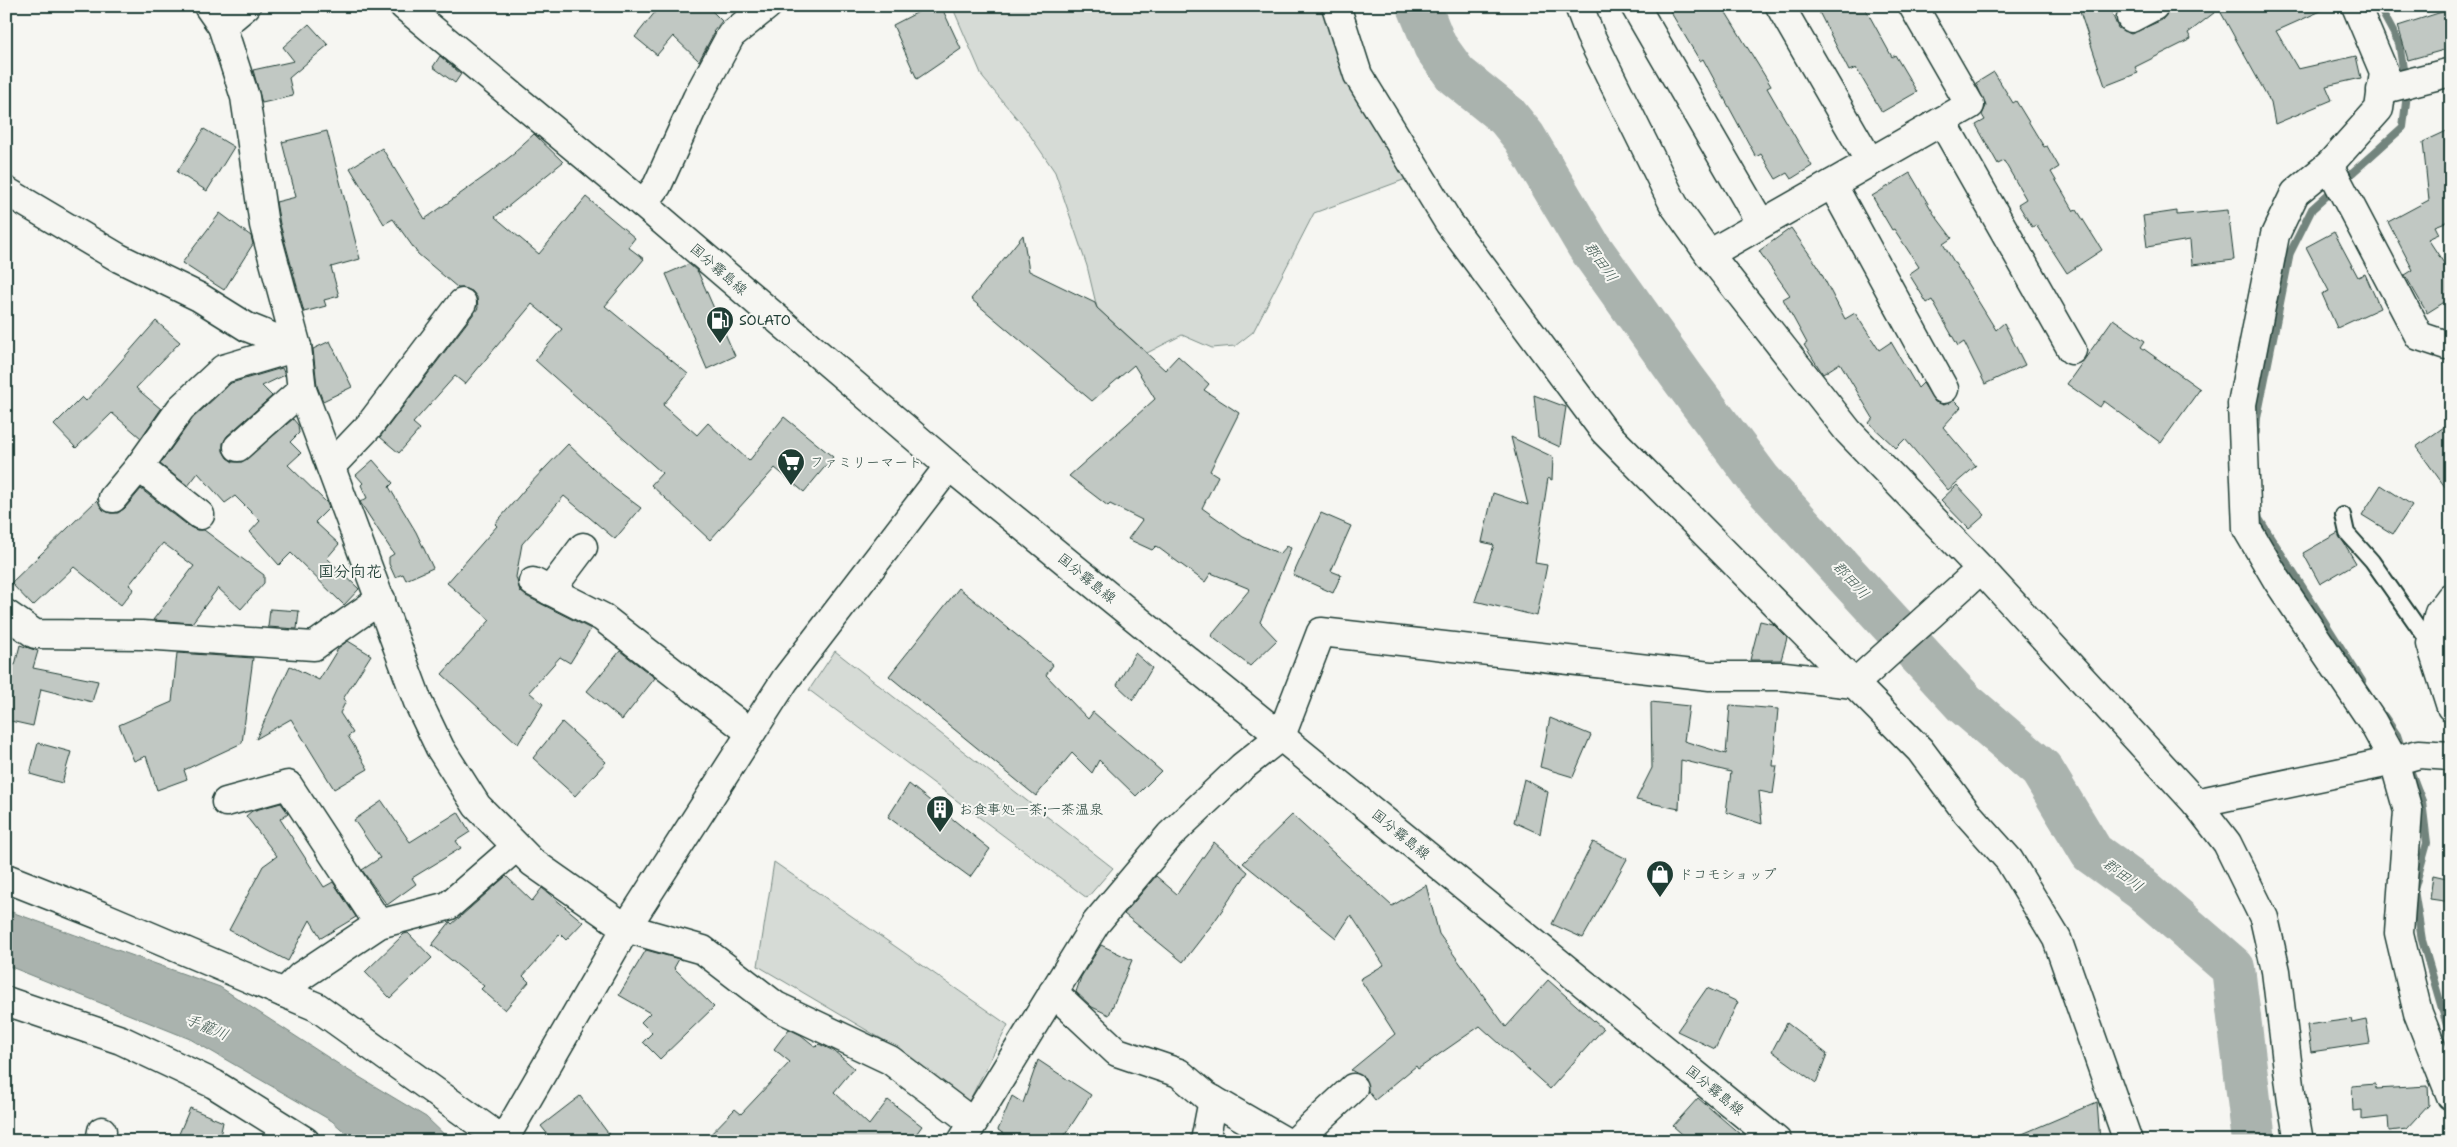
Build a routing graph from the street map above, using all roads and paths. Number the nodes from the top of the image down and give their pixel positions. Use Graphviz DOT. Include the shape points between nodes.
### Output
graph roads {
  1 [pos="246,6"];
  2 [pos="404,6"];
  3 [pos="767,6"];
  4 [pos="1336,6"];
  5 [pos="1579,6"];
  6 [pos="1635,6"];
  7 [pos="1780,6"];
  8 [pos="1912,6"];
  9 [pos="2356,6"];
  10 [pos="215,16"];
  11 [pos="2451,72"];
  12 [pos="2386,89"];
  13 [pos="1942,121"];
  14 [pos="1870,162"];
  15 [pos="2336,178"];
  16 [pos="1832,184"];
  17 [pos="6,190"];
  18 [pos="643,204"];
  19 [pos="1761,224"];
  20 [pos="1708,254"];
  21 [pos="462,303"];
  22 [pos="2451,343"];
  23 [pos="297,347"];
  24 [pos="2072,350"];
  25 [pos="1944,389"];
  26 [pos="302,390"];
  27 [pos="238,447"];
  28 [pos="331,466"];
  29 [pos="949,466"];
  30 [pos="140,467"];
  31 [pos="114,498"];
  32 [pos="200,515"];
  33 [pos="2343,515"];
  34 [pos="583,547"];
  35 [pos="1981,569"];
  36 [pos="2451,597"];
  37 [pos="380,600"];
  38 [pos="6,614"];
  39 [pos="2431,644"];
  40 [pos="1854,684"];
  41 [pos="2451,707"];
  42 [pos="751,733"];
  43 [pos="1281,736"];
  44 [pos="2451,756"];
  45 [pos="2394,762"];
  46 [pos="226,802"];
  47 [pos="2196,803"];
  48 [pos="516,847"];
  49 [pos="6,878"];
  50 [pos="379,924"];
  51 [pos="626,928"];
  52 [pos="1053,992"];
  53 [pos="284,993"];
  54 [pos="6,1001"];
  55 [pos="1353,1088"];
  56 [pos="2451,1096"];
  57 [pos="1213,1100"];
  58 [pos="967,1131"];
  59 [pos="305,1141"];
  60 [pos="504,1141"];
  61 [pos="1205,1141"];
  62 [pos="1284,1141"];
  63 [pos="1296,1141"];
  64 [pos="1777,1141"];
  65 [pos="2128,1141"];
  66 [pos="2299,1141"];
  1 -- 10 [label="street"];
  2 -- 18 [label="street, 国分霧島線"];
  3 -- 18 [label="street" via="732,35 697,98 657,186"];
  4 -- 40 [label="street" via="1358,75 1449,223 1604,431"];
  5 -- 20 [label="street" via="1590,35 1674,205"];
  6 -- 19 [label="street"];
  7 -- 14 [label="street"];
  8 -- 13 [label="street" via="1970,105"];
  9 -- 12 [label="street" via="2384,72"];
  10 -- 23 [label="street" via="244,97 264,225"];
  11 -- 12 [label="street"];
  12 -- 15 [label="street" via="2379,108"];
  13 -- 14 [label="street"];
  13 -- 24 [label="street"];
  14 -- 16 [label="street"];
  15 -- 22 [label="street" via="2419,336 2446,345"];
  15 -- 45 [label="street" via="2295,193 2275,235 2242,404 2247,529 2372,720"];
  16 -- 19 [label="street"];
  16 -- 25 [label="street"];
  17 -- 23 [label="street" via="119,258 199,296 247,327"];
  18 -- 29 [label="street, 国分霧島線"];
  19 -- 20 [label="street"];
  20 -- 35 [label="street" via="1848,430"];
  21 -- 28 [label="street" via="369,426"];
  23 -- 26 [label="street"];
  23 -- 30 [label="street" via="223,369 180,408"];
  26 -- 27 [label="street"];
  26 -- 28 [label="street"];
  28 -- 37 [label="street"];
  29 -- 42 [label="street" via="785,680"];
  29 -- 43 [label="street, 国分霧島線"];
  30 -- 31 [label="street"];
  30 -- 32 [label="street"];
  33 -- 39 [label="lane" via="2348,533"];
  34 -- 42 [label="street" via="542,586 602,617"];
  35 -- 40 [label="street"];
  35 -- 47 [label="street"];
  36 -- 39 [label="street" via="2439,614"];
  37 -- 38 [label="street" via="314,646 142,635 35,634"];
  37 -- 48 [label="street" via="418,702 440,748 477,806"];
  39 -- 41 [label="street"];
  40 -- 43 [label="street" via="1784,676 1710,676 1321,632"];
  40 -- 65 [label="street" via="1920,750 1967,813 2009,860 2057,939"];
  42 -- 51 [label="street"];
  43 -- 52 [label="street" via="1242,767 1170,836 1096,923"];
  43 -- 64 [label="street, 国分霧島線"];
  44 -- 45 [label="street" via="2419,754"];
  45 -- 47 [label="street"];
  45 -- 56 [label="street" via="2408,811 2400,933 2418,1013"];
  46 -- 50 [label="street" via="288,785"];
  47 -- 66 [label="street" via="2227,844 2264,918 2276,971"];
  48 -- 50 [label="street" via="448,906"];
  48 -- 51 [label="street" via="532,862"];
  49 -- 53 [label="street"];
  50 -- 53 [label="street" via="301,976"];
  51 -- 58 [label="street" via="703,950 776,1006 890,1060"];
  51 -- 60 [label="street"];
  52 -- 57 [label="street" via="1118,1052 1179,1072"];
  52 -- 58 [label="street"];
  53 -- 60 [label="street" via="317,1007"];
  54 -- 59 [label="street" via="121,1040 206,1080"];
  55 -- 63 [label="street"];
  57 -- 61 [label="street"];
  57 -- 62 [label="street"];
}
